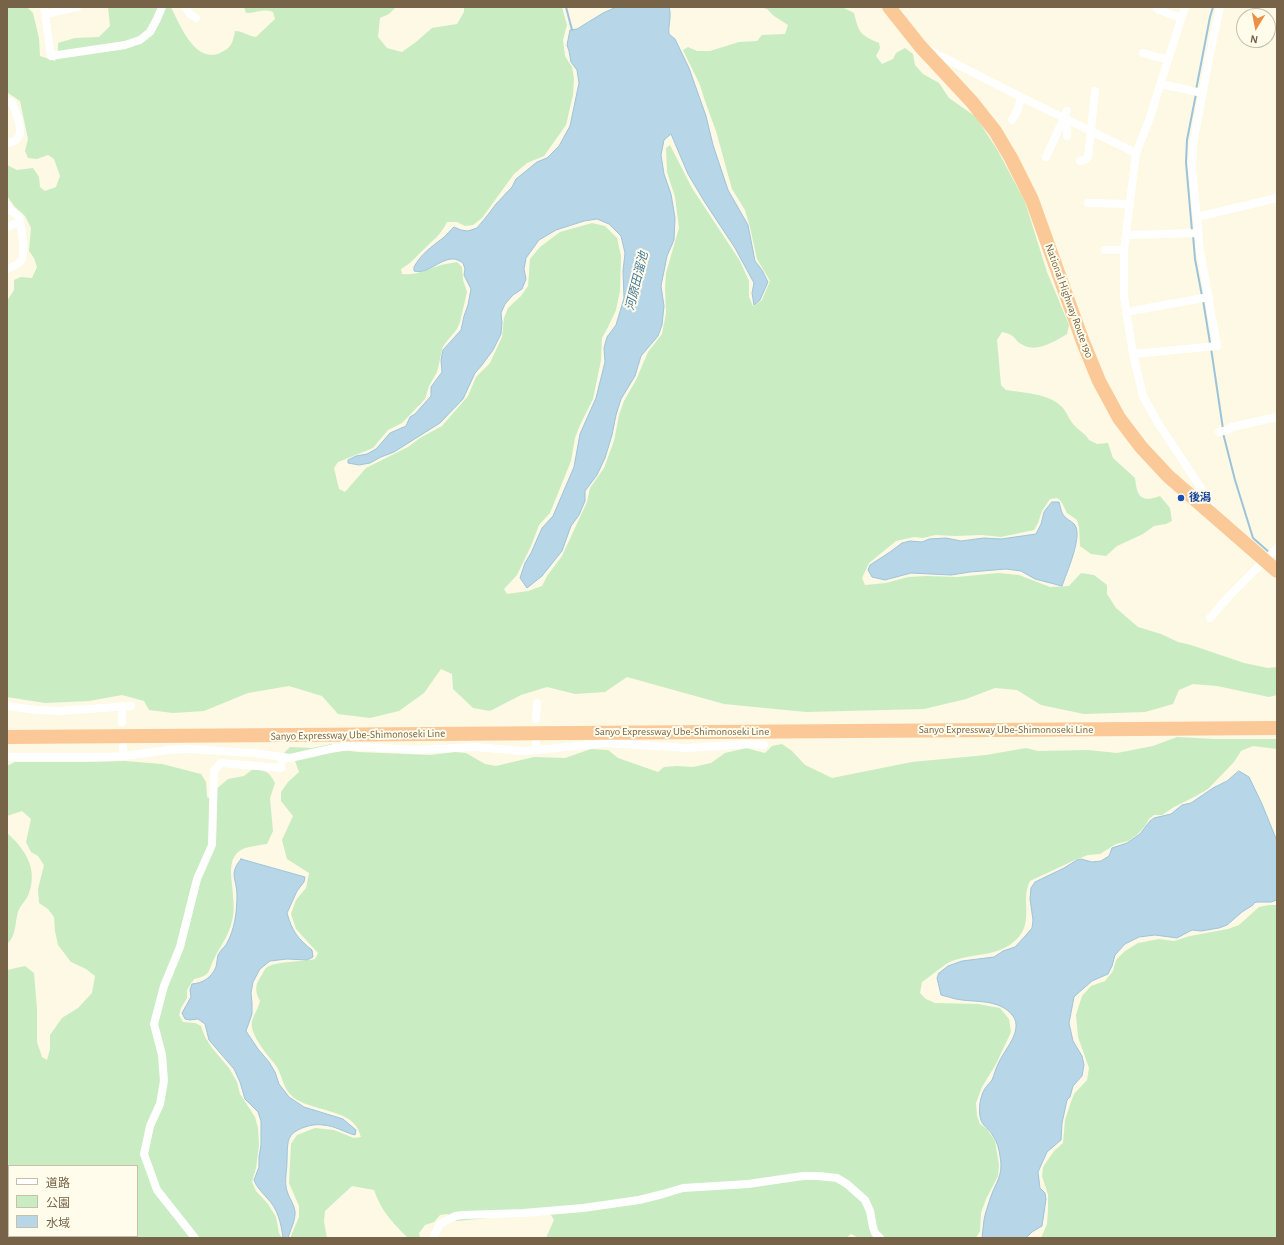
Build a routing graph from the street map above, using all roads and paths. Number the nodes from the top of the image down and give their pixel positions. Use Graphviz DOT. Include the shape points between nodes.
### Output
graph roads {
  1 [pos="77,7"];
  2 [pos="162,7"];
  3 [pos="185,7"];
  4 [pos="889,7"];
  5 [pos="1185,7"];
  6 [pos="1220,7"];
  7 [pos="1156,9"];
  8 [pos="45,10"];
  9 [pos="196,18"];
  10 [pos="1181,18"];
  11 [pos="920,46"];
  12 [pos="1143,53"];
  13 [pos="1168,60"];
  14 [pos="1161,84"];
  15 [pos="1095,91"];
  16 [pos="1202,93"];
  17 [pos="1021,97"];
  18 [pos="7,102"];
  19 [pos="1065,116"];
  20 [pos="1012,120"];
  21 [pos="1090,130"];
  22 [pos="1066,136"];
  23 [pos="7,144"];
  24 [pos="1136,152"];
  25 [pos="1046,156"];
  26 [pos="1080,161"];
  27 [pos="1277,198"];
  28 [pos="1088,203"];
  29 [pos="1130,204"];
  30 [pos="7,205"];
  31 [pos="1197,217"];
  32 [pos="20,222"];
  33 [pos="7,227"];
  34 [pos="1198,233"];
  35 [pos="1126,235"];
  36 [pos="1105,250"];
  37 [pos="1124,250"];
  38 [pos="7,269"];
  39 [pos="1209,297"];
  40 [pos="1126,312"];
  41 [pos="1133,354"];
  42 [pos="1277,417"];
  43 [pos="1219,432"];
  44 [pos="1214,516"];
  45 [pos="1277,548"];
  46 [pos="1264,560"];
  47 [pos="1277,571"];
  48 [pos="1210,618"];
  49 [pos="537,703"];
  50 [pos="7,706"];
  51 [pos="122,706"];
  52 [pos="131,706"];
  53 [pos="536,719"];
  54 [pos="122,722"];
  55 [pos="1277,728"];
  56 [pos="7,736"];
  57 [pos="764,745"];
  58 [pos="123,746"];
  59 [pos="124,756"];
  60 [pos="7,757"];
  61 [pos="283,758"];
  62 [pos="195,1238"];
  63 [pos="433,1238"];
  64 [pos="880,1238"];
  1 -- 8 [label="street"];
  2 -- 8 [label="street" via="150,32 140,40 125,45 51,56"];
  3 -- 9 [label="street"];
  4 -- 11 [label="highway, National Highway Route 190"];
  5 -- 10 [label="street"];
  6 -- 16 [label="street"];
  7 -- 10 [label="street"];
  10 -- 13 [label="street"];
  11 -- 17 [label="street"];
  11 -- 44 [label="highway, National Highway Route 190" via="972,102 1011,158 1032,200 1082,342 1119,418 1168,476"];
  12 -- 13 [label="street"];
  13 -- 14 [label="street"];
  14 -- 16 [label="street"];
  14 -- 24 [label="street"];
  15 -- 21 [label="street"];
  16 -- 31 [label="street" via="1192,168"];
  17 -- 19 [label="street"];
  17 -- 20 [label="street"];
  18 -- 23 [label="street" via="12,102 21,130 20,136"];
  19 -- 21 [label="street"];
  19 -- 22 [label="street"];
  19 -- 25 [label="street"];
  21 -- 24 [label="street"];
  21 -- 26 [label="street" via="1088,157"];
  24 -- 29 [label="street"];
  27 -- 31 [label="street"];
  28 -- 29 [label="street"];
  29 -- 35 [label="street"];
  30 -- 32 [label="street" via="19,216"];
  31 -- 34 [label="street"];
  32 -- 33 [label="street"];
  32 -- 38 [label="street" via="23,256 15,266"];
  34 -- 35 [label="street"];
  34 -- 39 [label="street"];
  35 -- 37 [label="street"];
  36 -- 37 [label="street"];
  37 -- 40 [label="street"];
  39 -- 40 [label="street"];
  39 -- 41 [label="street" via="1217,346"];
  40 -- 41 [label="street"];
  41 -- 44 [label="street" via="1143,396 1203,491"];
  42 -- 43 [label="street"];
  44 -- 46 [label="highway, National Highway Route 190"];
  45 -- 46 [label="street"];
  46 -- 47 [label="highway, National Highway Route 190"];
  46 -- 48 [label="street"];
  49 -- 53 [label="street"];
  50 -- 51 [label="street" via="59,711"];
  51 -- 52 [label="street"];
  51 -- 54 [label="street"];
  55 -- 56 [label="highway, Sanyo Expressway Ube-Shimonoseki Line"];
  57 -- 61 [label="street" via="686,748 607,743 537,747 522,751 475,747 417,750 350,746"];
  58 -- 59 [label="street"];
  59 -- 60 [label="street"];
  59 -- 61 [label="street" via="190,749 253,753"];
  61 -- 62 [label="street" via="281,768 221,763 214,771 212,845 197,879 180,947 164,986 154,1024 162,1055 164,1081 160,1104 150,1126 144,1154 157,1190"];
  63 -- 64 [label="street" via="440,1224 455,1216 584,1208 639,1200 683,1188 748,1184 803,1176 837,1178 847,1184 865,1200 870,1211 872,1227"];
}
